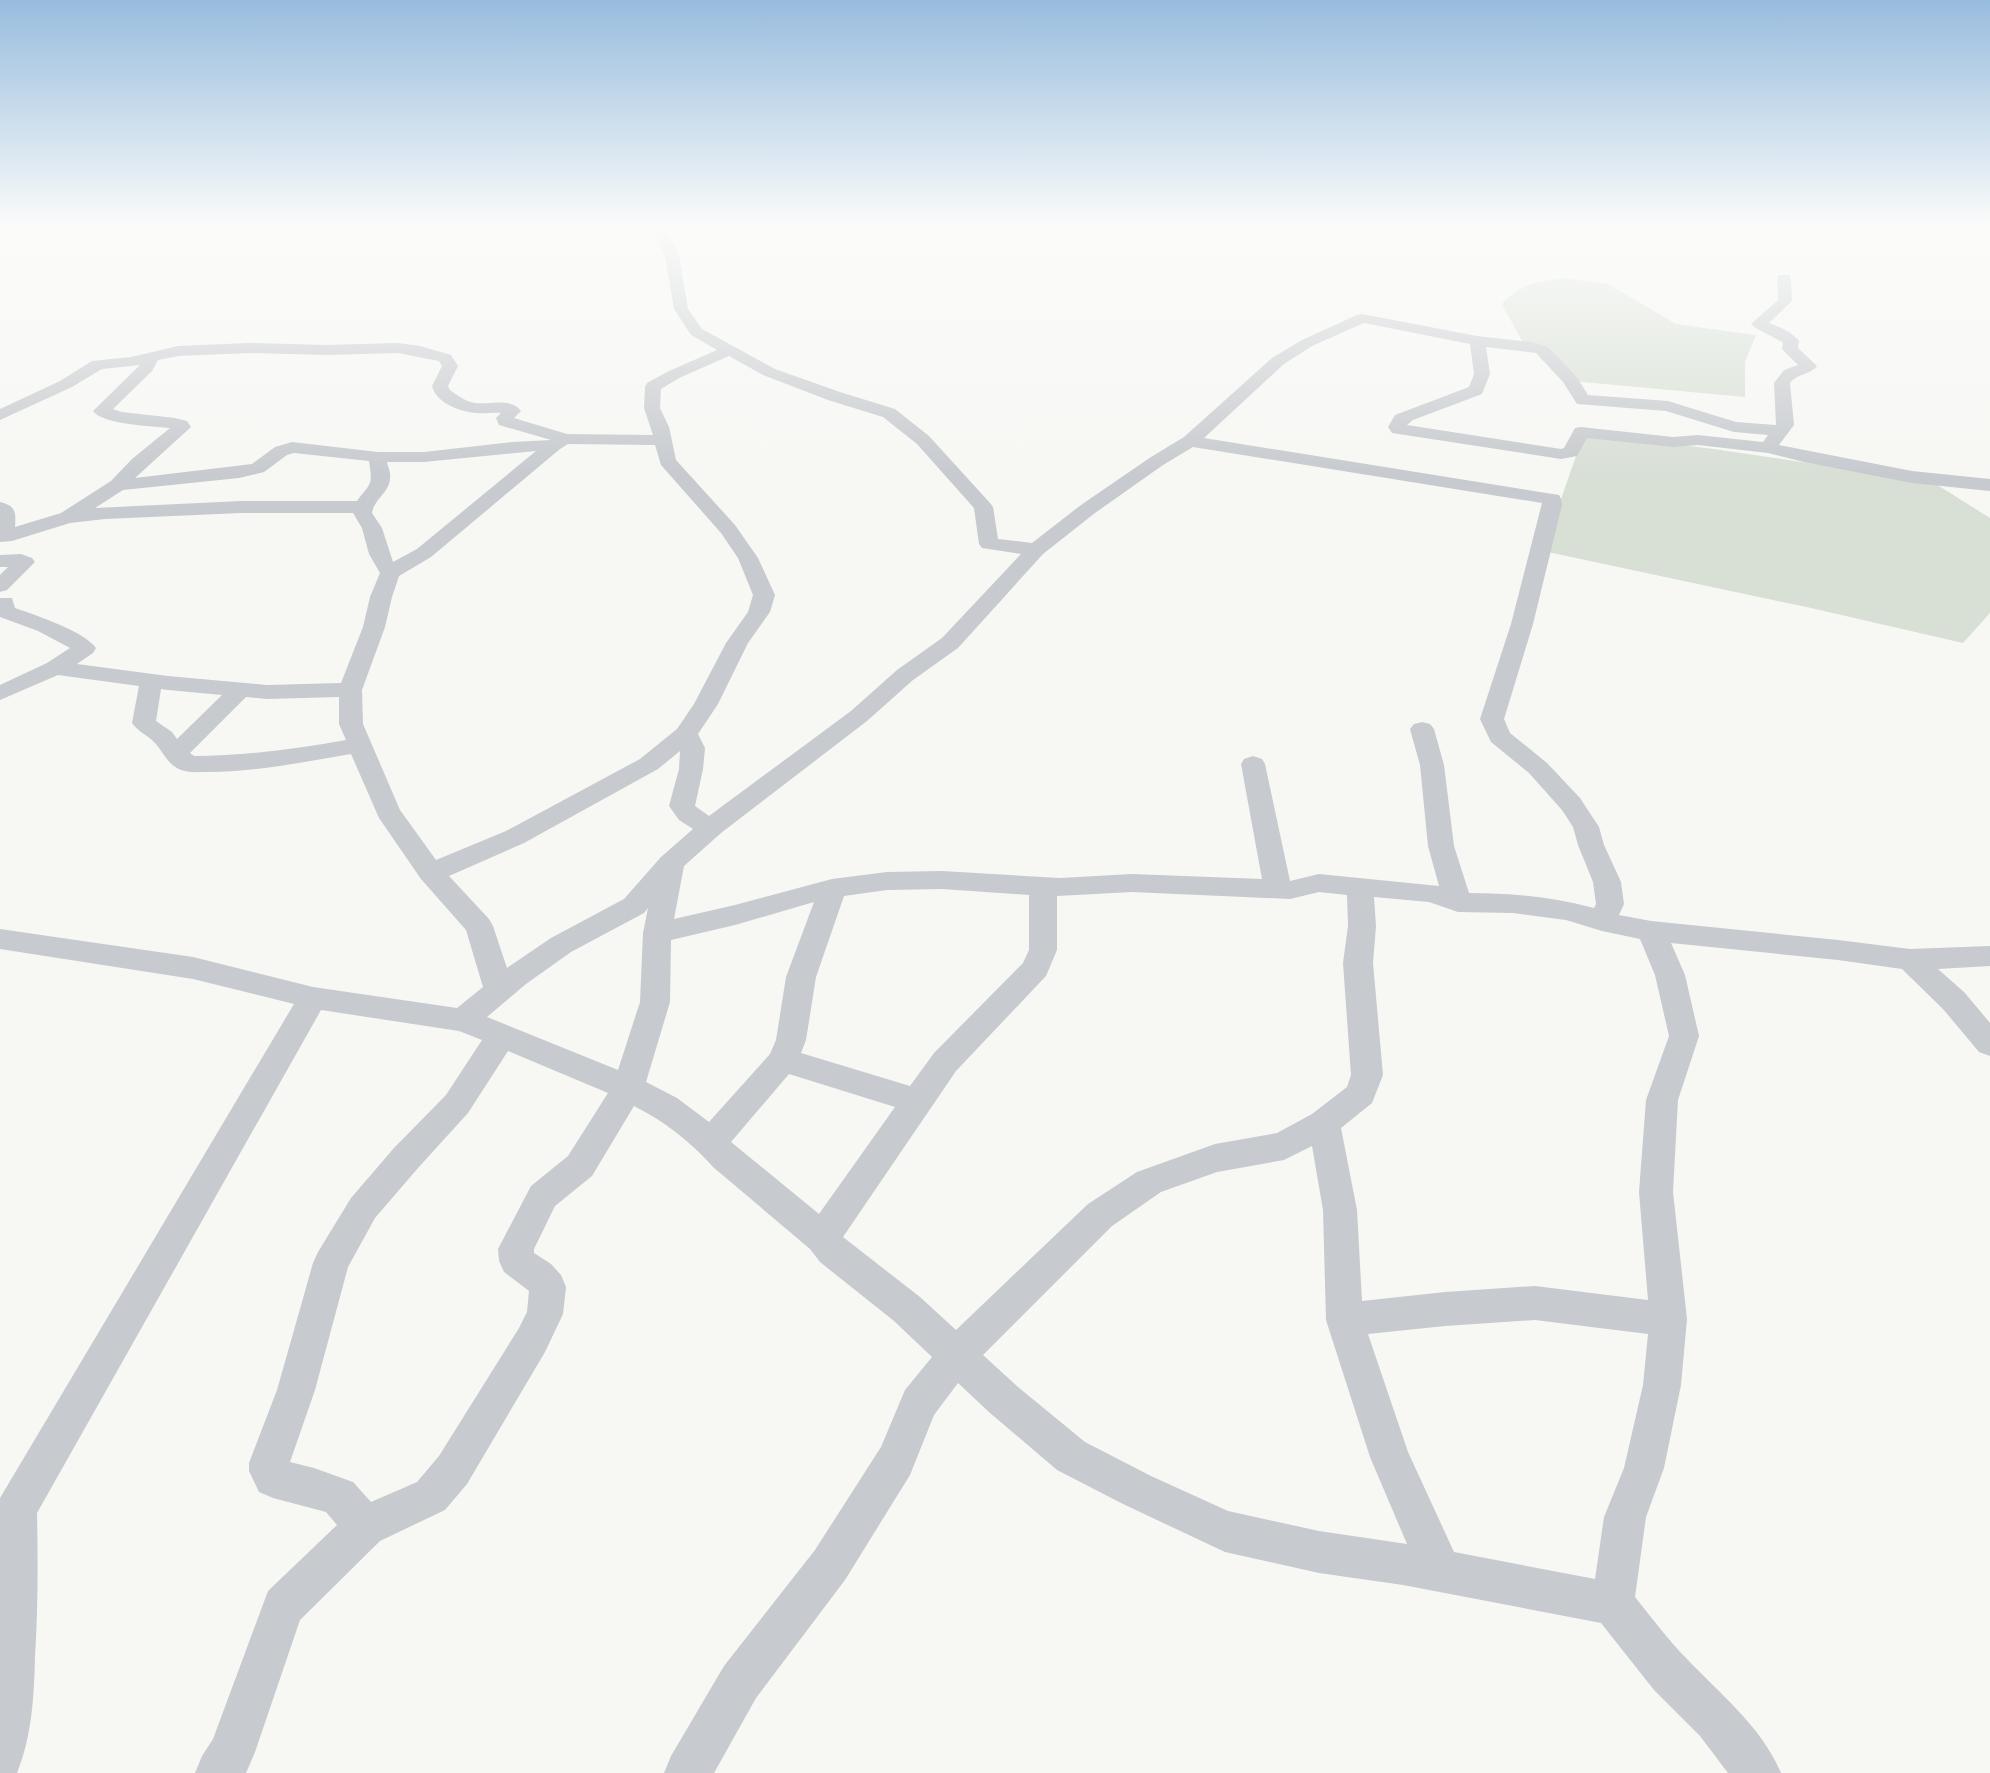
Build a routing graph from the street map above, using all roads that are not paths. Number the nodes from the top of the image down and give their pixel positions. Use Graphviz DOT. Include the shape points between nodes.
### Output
graph roads {
  1 [pos="681,310"];
  2 [pos="1775,310"];
  3 [pos="1477,341"];
  4 [pos="728,351"];
  5 [pos="151,358"];
  6 [pos="1583,400"];
  7 [pos="0,415"];
  8 [pos="1781,431"];
  9 [pos="1580,432"];
  10 [pos="662,440"];
  11 [pos="1190,441"];
  12 [pos="560,442"];
  13 [pos="1768,448"];
  14 [pos="378,457"];
  15 [pos="220,474"];
  16 [pos="118,485"];
  17 [pos="1990,485"];
  18 [pos="241,507"];
  19 [pos="363,507"];
  20 [pos="0,508"];
  21 [pos="68,517"];
  22 [pos="1036,550"];
  23 [pos="0,561"];
  24 [pos="390,573"];
  25 [pos="2,594"];
  26 [pos="56,668"];
  27 [pos="152,681"];
  28 [pos="241,690"];
  29 [pos="350,690"];
  30 [pos="0,693"];
  31 [pos="1422,729"];
  32 [pos="686,734"];
  33 [pos="360,745"];
  34 [pos="175,754"];
  35 [pos="1253,764"];
  36 [pos="712,827"];
  37 [pos="671,863"];
  38 [pos="432,873"];
  39 [pos="1043,886"];
  40 [pos="832,888"];
  41 [pos="1360,888"];
  42 [pos="1278,889"];
  43 [pos="1458,902"];
  44 [pos="1602,920"];
  45 [pos="1651,930"];
  46 [pos="657,933"];
  47 [pos="0,939"];
  48 [pos="1990,956"];
  49 [pos="1910,960"];
  50 [pos="499,990"];
  51 [pos="314,998"];
  52 [pos="463,1020"];
  53 [pos="501,1036"];
  54 [pos="1990,1044"];
  55 [pos="783,1060"];
  56 [pos="628,1088"];
  57 [pos="918,1101"];
  58 [pos="1324,1124"];
  59 [pos="710,1142"];
  60 [pos="822,1238"];
  61 [pos="1668,1319"];
  62 [pos="1345,1320"];
  63 [pos="956,1356"];
  64 [pos="365,1526"];
  65 [pos="1441,1572"];
  66 [pos="1613,1604"];
  67 [pos="0,1758"];
  68 [pos="219,1773"];
  69 [pos="688,1773"];
  70 [pos="1758,1773"];
  1 -- 4 [label="street" via="696,332"];
  2 -- 8 [label="street" via="1759,324 1791,341 1790,349 1809,366 1790,373 1782,383 1785,425"];
  3 -- 6 [label="street" via="1542,350 1570,379"];
  3 -- 9 [label="street" via="1482,374 1476,390 1401,419 1398,429 1561,454 1571,452"];
  3 -- 11 [label="street" via="1362,318 1307,343 1278,361"];
  4 -- 10 [label="street" via="653,387 652,408"];
  4 -- 22 [label="street" via="769,372 889,413 923,440 983,507 989,544"];
  5 -- 7 [label="street" via="98,364 66,384"];
  5 -- 12 [label="street" via="192,349 398,348 420,351 445,358 450,366 440,386 442,393 474,408 508,409 512,411 505,421 544,431"];
  5 -- 16 [label="street" via="146,368 102,411 119,417 175,423 182,427 138,463"];
  6 -- 8 [label="street" via="1668,406 1734,427"];
  6 -- 9 [label="street"];
  8 -- 13 [label="street"];
  9 -- 13 [label="street"];
  10 -- 12 [label="street"];
  10 -- 32 [label="street" via="667,461 728,529 748,558 764,595 759,612 737,643 706,704"];
  11 -- 22 [label="street" via="1088,509"];
  11 -- 44 [label="street" via="1552,499 1522,624 1492,720 1500,737 1538,768 1571,804 1586,827 1590,845 1607,882 1610,904"];
  12 -- 14 [label="street" via="424,457"];
  12 -- 24 [label="street" via="424,552"];
  13 -- 17 [label="street" via="1804,458 1912,477"];
  14 -- 15 [label="street" via="292,447 258,468"];
  14 -- 19 [label="street" via="381,478"];
  15 -- 16 [label="street"];
  15 -- 18 [label="street" via="223,491"];
  16 -- 21 [label="street"];
  18 -- 19 [label="street"];
  18 -- 21 [label="street"];
  19 -- 24 [label="street" via="362,514 372,526 375,543"];
  20 -- 21 [label="street" via="6,511 5,537"];
  22 -- 36 [label="street" via="950,643"];
  23 -- 25 [label="street" via="25,562"];
  24 -- 29 [label="street"];
  25 -- 26 [label="street" via="4,611 70,637 86,648"];
  26 -- 27 [label="street"];
  26 -- 30 [label="street"];
  27 -- 28 [label="street"];
  27 -- 34 [label="street" via="144,723 163,737"];
  28 -- 29 [label="street"];
  28 -- 34 [label="street"];
  29 -- 33 [label="street" via="351,724"];
  31 -- 43 [label="street" via="1432,765 1441,846"];
  32 -- 36 [label="street" via="693,748 682,806 696,822"];
  32 -- 38 [label="street" via="649,764 515,836"];
  33 -- 34 [label="street" via="228,764 188,764"];
  33 -- 38 [label="street" via="388,812"];
  35 -- 42 [label="street"];
  36 -- 37 [label="street"];
  37 -- 46 [label="street"];
  37 -- 50 [label="street" via="634,906 561,945"];
  38 -- 50 [label="street" via="479,926"];
  39 -- 40 [label="street" via="942,880 887,881"];
  39 -- 42 [label="street" via="1132,883"];
  39 -- 57 [label="street" via="1043,950 1036,968 944,1062"];
  40 -- 46 [label="street"];
  40 -- 55 [label="street" via="801,977 791,1040"];
  41 -- 42 [label="street" via="1319,884"];
  41 -- 43 [label="street" via="1432,893"];
  41 -- 58 [label="street" via="1362,926 1358,963 1367,1075 1361,1094"];
  43 -- 44 [label="street" via="1566,910"];
  44 -- 45 [label="street"];
  45 -- 49 [label="street"];
  45 -- 61 [label="street" via="1670,975 1684,1036 1662,1100 1656,1192"];
  46 -- 56 [label="street" via="655,1002"];
  47 -- 51 [label="street" via="193,968"];
  48 -- 49 [label="street"];
  49 -- 54 [label="street" via="1954,1001"];
  50 -- 52 [label="street"];
  51 -- 52 [label="street"];
  51 -- 67 [label="street" via="16,1509 17,1593 10,1712"];
  52 -- 53 [label="street"];
  53 -- 56 [label="street"];
  53 -- 64 [label="street" via="457,1104 363,1208 331,1263 296,1390 269,1463 273,1478 339,1496"];
  55 -- 57 [label="street"];
  55 -- 59 [label="street"];
  56 -- 59 [label="street" via="666,1107"];
  56 -- 64 [label="street" via="580,1166 543,1196 516,1249 517,1262 538,1275 548,1287 546,1314 532,1340 453,1470 430,1496"];
  57 -- 60 [label="street"];
  58 -- 62 [label="street" via="1340,1210"];
  58 -- 63 [label="street" via="1284,1146 1215,1158 1149,1182 1100,1215"];
  59 -- 60 [label="street"];
  60 -- 63 [label="street" via="833,1251 907,1309"];
  61 -- 62 [label="street" via="1535,1303"];
  61 -- 66 [label="street" via="1662,1385 1644,1468 1625,1516"];
  62 -- 65 [label="street" via="1390,1457"];
  63 -- 65 [label="street" via="1071,1456 1225,1531 1319,1552"];
  63 -- 69 [label="street" via="918,1403 896,1461 830,1565 740,1682"];
  64 -- 68 [label="street" via="283,1606 232,1752"];
  65 -- 66 [label="street"];
  66 -- 70 [label="street" via="1670,1674 1716,1720"];
}
